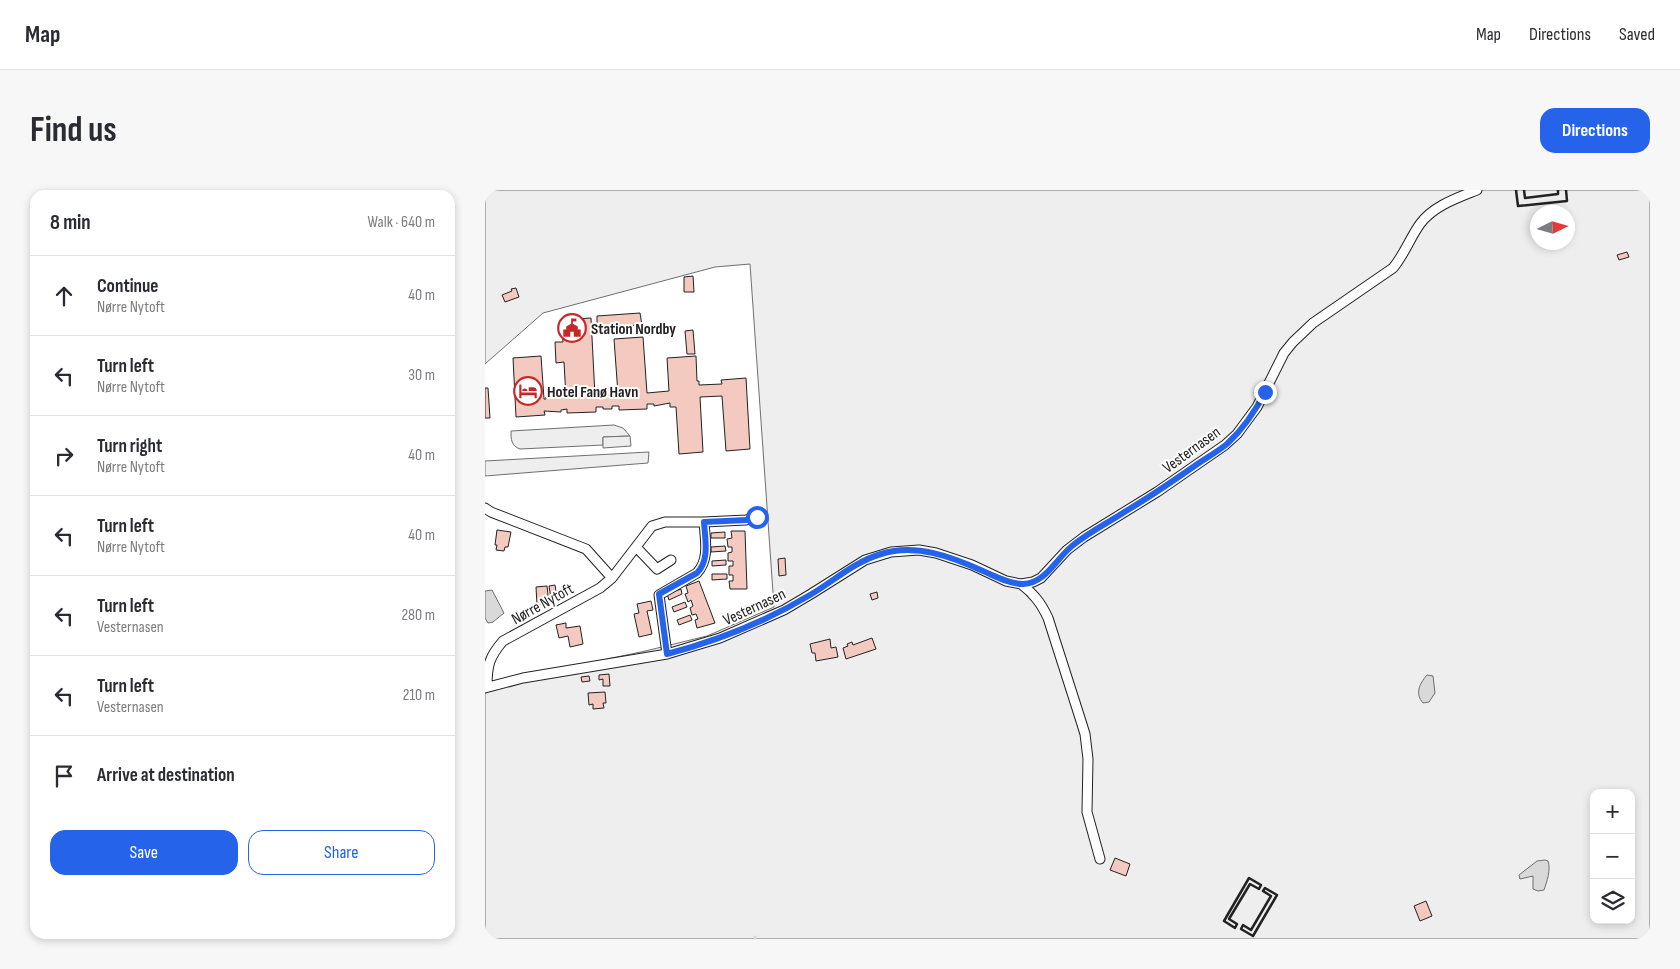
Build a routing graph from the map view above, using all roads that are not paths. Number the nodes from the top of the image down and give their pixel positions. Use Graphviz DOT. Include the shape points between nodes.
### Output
graph roads {
  1 [pos="1477,190"];
  2 [pos="485,508"];
  3 [pos="757,517"];
  4 [pos="704,522"];
  5 [pos="636,547"];
  6 [pos="671,560"];
  7 [pos="612,578"];
  8 [pos="1021,584"];
  9 [pos="667,654"];
  10 [pos="486,688"];
  11 [pos="1101,859"];
  1 -- 8 [label="street, Vesternasen" via="1431,212 1421,222 1393,268 1303,332 1284,353 1257,407 1225,445 1083,537 1041,578"];
  2 -- 7 [label="street" via="586,548"];
  3 -- 4 [label="street, Nørre Nytoft"];
  4 -- 5 [label="street, Nørre Nytoft" via="665,522 652,526"];
  4 -- 9 [label="street" via="706,555 702,569 659,594"];
  5 -- 6 [label="street" via="657,569"];
  5 -- 7 [label="street, Nørre Nytoft"];
  7 -- 10 [label="street, Nørre Nytoft" via="600,588 503,641 487,667"];
  8 -- 9 [label="street, Vesternasen" via="936,553 919,550 891,552 865,560 784,610 740,630"];
  8 -- 11 [label="street, Vesternasen" via="1041,603 1048,618 1085,734 1087,812"];
  9 -- 10 [label="street, Vesternasen" via="523,678"];
}
